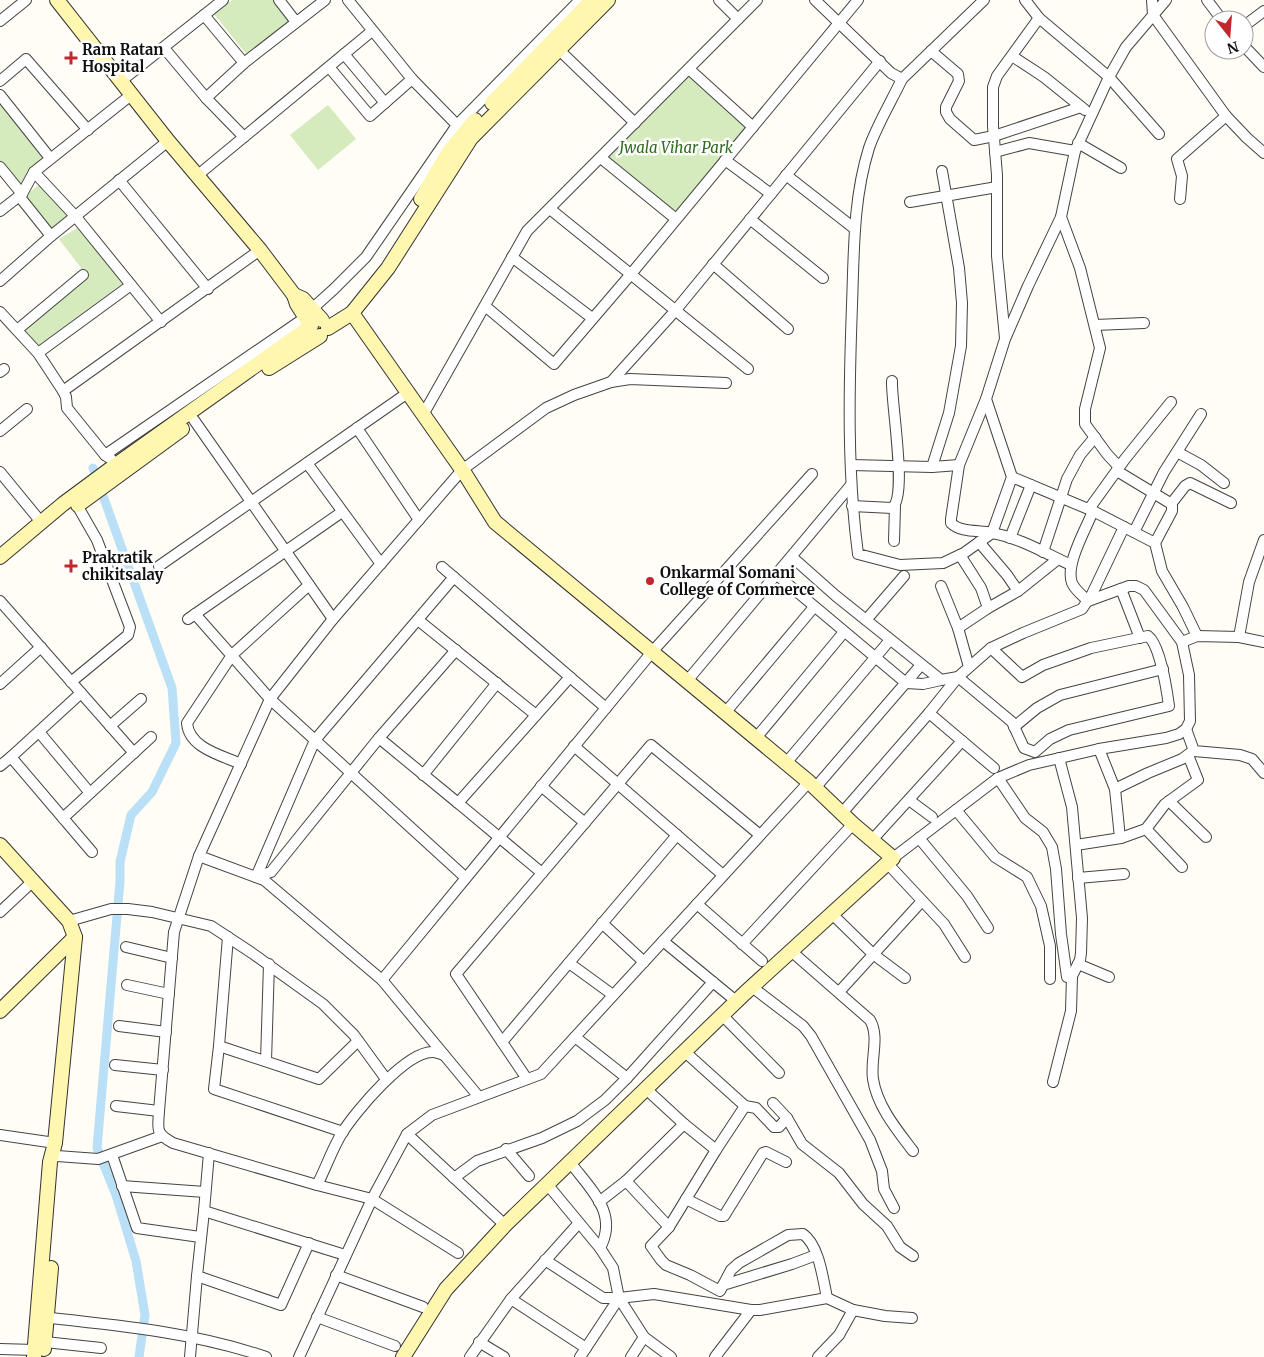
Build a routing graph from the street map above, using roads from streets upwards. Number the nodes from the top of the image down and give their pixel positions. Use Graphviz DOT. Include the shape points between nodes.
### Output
graph roads {
  1 [pos="26,0"];
  2 [pos="57,0"];
  3 [pos="223,0"];
  4 [pos="279,0"];
  5 [pos="325,0"];
  6 [pos="348,0"];
  7 [pos="580,0"];
  8 [pos="592,0"];
  9 [pos="608,0"];
  10 [pos="719,0"];
  11 [pos="757,0"];
  12 [pos="815,0"];
  13 [pos="858,0"];
  14 [pos="984,0"];
  15 [pos="1024,0"];
  16 [pos="1152,0"];
  17 [pos="1166,0"];
  18 [pos="1260,0"];
  19 [pos="1264,5"];
  20 [pos="1264,10"];
  21 [pos="204,15"];
  22 [pos="1152,15"];
  23 [pos="1039,18"];
  24 [pos="1254,18"];
  25 [pos="738,19"];
  26 [pos="0,21"];
  27 [pos="296,22"];
  28 [pos="838,22"];
  29 [pos="372,31"];
  30 [pos="555,46"];
  31 [pos="164,48"];
  32 [pos="931,51"];
  33 [pos="344,54"];
  34 [pos="1012,56"];
  35 [pos="1254,56"];
  36 [pos="880,61"];
  37 [pos="244,64"];
  38 [pos="329,67"];
  39 [pos="1264,67"];
  40 [pos="689,69"];
  41 [pos="896,76"];
  42 [pos="1109,77"];
  43 [pos="412,79"];
  44 [pos="0,81"];
  45 [pos="121,81"];
  46 [pos="0,95"];
  47 [pos="131,95"];
  48 [pos="206,98"];
  49 [pos="385,103"];
  50 [pos="1081,107"];
  51 [pos="1091,116"];
  52 [pos="1226,116"];
  53 [pos="635,123"];
  54 [pos="753,127"];
  55 [pos="88,130"];
  56 [pos="462,134"];
  57 [pos="1159,134"];
  58 [pos="994,136"];
  59 [pos="244,137"];
  60 [pos="168,140"];
  61 [pos="1077,147"];
  62 [pos="995,152"];
  63 [pos="1264,153"];
  64 [pos="50,158"];
  65 [pos="601,158"];
  66 [pos="725,160"];
  67 [pos="0,167"];
  68 [pos="1121,168"];
  69 [pos="942,171"];
  70 [pos="34,172"];
  71 [pos="198,175"];
  72 [pos="786,175"];
  73 [pos="119,180"];
  74 [pos="997,187"];
  75 [pos="771,194"];
  76 [pos="21,195"];
  77 [pos="948,195"];
  78 [pos="1180,199"];
  79 [pos="910,202"];
  80 [pos="550,209"];
  81 [pos="0,211"];
  82 [pos="76,217"];
  83 [pos="1061,217"];
  84 [pos="676,219"];
  85 [pos="750,219"];
  86 [pos="852,227"];
  87 [pos="51,236"];
  88 [pos="260,250"];
  89 [pos="512,257"];
  90 [pos="714,264"];
  91 [pos="630,274"];
  92 [pos="83,275"];
  93 [pos="823,278"];
  94 [pos="0,281"];
  95 [pos="131,285"];
  96 [pos="208,289"];
  97 [pos="485,306"];
  98 [pos="675,311"];
  99 [pos="0,312"];
  100 [pos="352,313"];
  101 [pos="592,318"];
  102 [pos="161,322"];
  103 [pos="318,322"];
  104 [pos="1144,323"];
  105 [pos="1094,325"];
  106 [pos="788,328"];
  107 [pos="17,330"];
  108 [pos="1005,339"];
  109 [pos="38,353"];
  110 [pos="748,369"];
  111 [pos="611,382"];
  112 [pos="892,382"];
  113 [pos="726,383"];
  114 [pos="63,391"];
  115 [pos="409,392"];
  116 [pos="986,398"];
  117 [pos="1170,402"];
  118 [pos="28,409"];
  119 [pos="424,413"];
  120 [pos="1200,414"];
  121 [pos="194,420"];
  122 [pos="356,428"];
  123 [pos="0,431"];
  124 [pos="1095,437"];
  125 [pos="1177,452"];
  126 [pos="307,462"];
  127 [pos="851,465"];
  128 [pos="960,465"];
  129 [pos="113,466"];
  130 [pos="899,466"];
  131 [pos="932,467"];
  132 [pos="1118,469"];
  133 [pos="462,470"];
  134 [pos="0,472"];
  135 [pos="812,474"];
  136 [pos="1012,477"];
  137 [pos="1224,483"];
  138 [pos="851,485"];
  139 [pos="1031,485"];
  140 [pos="1154,493"];
  141 [pos="1060,497"];
  142 [pos="78,501"];
  143 [pos="250,501"];
  144 [pos="1231,503"];
  145 [pos="1171,504"];
  146 [pos="852,506"];
  147 [pos="895,506"];
  148 [pos="1091,510"];
  149 [pos="342,512"];
  150 [pos="419,520"];
  151 [pos="41,522"];
  152 [pos="1124,527"];
  153 [pos="1134,532"];
  154 [pos="992,533"];
  155 [pos="1010,538"];
  156 [pos="1264,540"];
  157 [pos="894,541"];
  158 [pos="979,542"];
  159 [pos="1155,543"];
  160 [pos="285,551"];
  161 [pos="1043,552"];
  162 [pos="960,555"];
  163 [pos="0,557"];
  164 [pos="792,557"];
  165 [pos="1058,559"];
  166 [pos="380,564"];
  167 [pos="1071,565"];
  168 [pos="159,566"];
  169 [pos="442,566"];
  170 [pos="0,569"];
  171 [pos="776,575"];
  172 [pos="904,576"];
  173 [pos="454,577"];
  174 [pos="309,585"];
  175 [pos="941,586"];
  176 [pos="1121,588"];
  177 [pos="1018,591"];
  178 [pos="0,601"];
  179 [pos="1085,604"];
  180 [pos="814,607"];
  181 [pos="988,608"];
  182 [pos="333,619"];
  183 [pos="418,620"];
  184 [pos="866,620"];
  185 [pos="958,628"];
  186 [pos="844,632"];
  187 [pos="1197,636"];
  188 [pos="1239,637"];
  189 [pos="1140,638"];
  190 [pos="890,640"];
  191 [pos="1182,642"];
  192 [pos="1264,642"];
  193 [pos="41,647"];
  194 [pos="991,648"];
  195 [pos="456,650"];
  196 [pos="652,652"];
  197 [pos="232,656"];
  198 [pos="874,658"];
  199 [pos="921,665"];
  200 [pos="969,667"];
  201 [pos="1162,669"];
  202 [pos="570,677"];
  203 [pos="958,677"];
  204 [pos="940,680"];
  205 [pos="688,681"];
  206 [pos="71,682"];
  207 [pos="497,683"];
  208 [pos="906,683"];
  209 [pos="0,684"];
  210 [pos="81,693"];
  211 [pos="141,698"];
  212 [pos="270,699"];
  213 [pos="606,708"];
  214 [pos="725,713"];
  215 [pos="929,713"];
  216 [pos="536,715"];
  217 [pos="110,726"];
  218 [pos="1014,727"];
  219 [pos="1186,729"];
  220 [pos="39,732"];
  221 [pos="150,737"];
  222 [pos="379,738"];
  223 [pos="756,738"];
  224 [pos="315,740"];
  225 [pos="962,741"];
  226 [pos="574,746"];
  227 [pos="1099,749"];
  228 [pos="134,753"];
  229 [pos="1191,753"];
  230 [pos="11,757"];
  231 [pos="1059,758"];
  232 [pos="786,763"];
  233 [pos="241,764"];
  234 [pos="0,766"];
  235 [pos="351,773"];
  236 [pos="996,773"];
  237 [pos="1264,773"];
  238 [pos="424,775"];
  239 [pos="618,784"];
  240 [pos="812,785"];
  241 [pos="541,786"];
  242 [pos="1115,789"];
  243 [pos="90,793"];
  244 [pos="909,800"];
  245 [pos="1169,801"];
  246 [pos="458,803"];
  247 [pos="956,810"];
  248 [pos="842,813"];
  249 [pos="932,817"];
  250 [pos="63,818"];
  251 [pos="585,823"];
  252 [pos="853,824"];
  253 [pos="1146,829"];
  254 [pos="677,835"];
  255 [pos="760,836"];
  256 [pos="500,837"];
  257 [pos="1206,837"];
  258 [pos="919,838"];
  259 [pos="1120,838"];
  260 [pos="872,840"];
  261 [pos="0,845"];
  262 [pos="1076,845"];
  263 [pos="92,852"];
  264 [pos="199,856"];
  265 [pos="890,858"];
  266 [pos="1182,867"];
  267 [pos="542,873"];
  268 [pos="1124,874"];
  269 [pos="723,875"];
  270 [pos="256,877"];
  271 [pos="466,878"];
  272 [pos="1078,878"];
  273 [pos="32,882"];
  274 [pos="922,901"];
  275 [pos="697,904"];
  276 [pos="0,912"];
  277 [pos="832,914"];
  278 [pos="179,917"];
  279 [pos="69,921"];
  280 [pos="602,923"];
  281 [pos="988,928"];
  282 [pos="75,937"];
  283 [pos="228,937"];
  284 [pos="663,941"];
  285 [pos="742,944"];
  286 [pos="126,947"];
  287 [pos="791,951"];
  288 [pos="873,954"];
  289 [pos="965,957"];
  290 [pos="172,958"];
  291 [pos="762,961"];
  292 [pos="644,962"];
  293 [pos="569,963"];
  294 [pos="269,964"];
  295 [pos="1078,964"];
  296 [pos="1072,976"];
  297 [pos="1109,977"];
  298 [pos="905,978"];
  299 [pos="1050,979"];
  300 [pos="382,980"];
  301 [pos="713,982"];
  302 [pos="127,985"];
  303 [pos="752,987"];
  304 [pos="839,992"];
  305 [pos="169,994"];
  306 [pos="614,995"];
  307 [pos="732,997"];
  308 [pos="0,1011"];
  309 [pos="722,1015"];
  310 [pos="120,1026"];
  311 [pos="166,1032"];
  312 [pos="575,1037"];
  313 [pos="358,1041"];
  314 [pos="502,1042"];
  315 [pos="220,1046"];
  316 [pos="684,1051"];
  317 [pos="444,1055"];
  318 [pos="266,1061"];
  319 [pos="115,1065"];
  320 [pos="162,1070"];
  321 [pos="779,1073"];
  322 [pos="627,1078"];
  323 [pos="386,1079"];
  324 [pos="527,1079"];
  325 [pos="1053,1082"];
  326 [pos="646,1089"];
  327 [pos="479,1097"];
  328 [pos="773,1103"];
  329 [pos="116,1106"];
  330 [pos="745,1106"];
  331 [pos="159,1111"];
  332 [pos="787,1118"];
  333 [pos="684,1124"];
  334 [pos="343,1132"];
  335 [pos="407,1134"];
  336 [pos="0,1135"];
  337 [pos="162,1136"];
  338 [pos="56,1149"];
  339 [pos="506,1149"];
  340 [pos="716,1150"];
  341 [pos="913,1151"];
  342 [pos="210,1153"];
  343 [pos="106,1157"];
  344 [pos="570,1162"];
  345 [pos="786,1162"];
  346 [pos="529,1176"];
  347 [pos="454,1178"];
  348 [pos="626,1181"];
  349 [pos="547,1184"];
  350 [pos="122,1186"];
  351 [pos="317,1186"];
  352 [pos="206,1192"];
  353 [pos="372,1199"];
  354 [pos="686,1199"];
  355 [pos="599,1202"];
  356 [pos="894,1208"];
  357 [pos="204,1211"];
  358 [pos="500,1220"];
  359 [pos="578,1224"];
  360 [pos="669,1227"];
  361 [pos="200,1237"];
  362 [pos="309,1243"];
  363 [pos="600,1248"];
  364 [pos="458,1253"];
  365 [pos="345,1255"];
  366 [pos="816,1255"];
  367 [pos="913,1256"];
  368 [pos="545,1260"];
  369 [pos="336,1275"];
  370 [pos="197,1276"];
  371 [pos="723,1285"];
  372 [pos="619,1298"];
  373 [pos="827,1298"];
  374 [pos="511,1299"];
  375 [pos="423,1307"];
  376 [pos="751,1310"];
  377 [pos="853,1310"];
  378 [pos="42,1317"];
  379 [pos="317,1317"];
  380 [pos="912,1318"];
  381 [pos="644,1337"];
  382 [pos="192,1338"];
  383 [pos="479,1342"];
  384 [pos="101,1348"];
  385 [pos="0,1349"];
  386 [pos="399,1351"];
  387 [pos="39,1352"];
  388 [pos="583,1353"];
  389 [pos="260,1356"];
  390 [pos="190,1357"];
  391 [pos="299,1357"];
  392 [pos="470,1357"];
  393 [pos="504,1357"];
  394 [pos="631,1357"];
  395 [pos="671,1357"];
  396 [pos="715,1357"];
  397 [pos="818,1357"];
  1 -- 26 [label="street"];
  2 -- 45 [label="street"];
  3 -- 21 [label="street"];
  4 -- 27 [label="street"];
  5 -- 27 [label="street"];
  6 -- 29 [label="street"];
  7 -- 56 [label="street"];
  8 -- 30 [label="street"];
  9 -- 30 [label="street"];
  10 -- 25 [label="street"];
  11 -- 25 [label="street"];
  12 -- 28 [label="street"];
  13 -- 28 [label="street"];
  14 -- 32 [label="street"];
  15 -- 23 [label="street"];
  16 -- 22 [label="street"];
  17 -- 22 [label="street"];
  18 -- 19 [label="street"];
  20 -- 24 [label="street"];
  21 -- 31 [label="street"];
  21 -- 37 [label="street"];
  22 -- 42 [label="street" via="1126,47"];
  22 -- 52 [label="street"];
  23 -- 34 [label="street"];
  23 -- 42 [label="street"];
  25 -- 40 [label="street"];
  27 -- 37 [label="street"];
  28 -- 36 [label="street"];
  28 -- 54 [label="street"];
  29 -- 33 [label="street"];
  29 -- 43 [label="street"];
  30 -- 53 [label="street"];
  30 -- 56 [label="street"];
  31 -- 45 [label="street"];
  31 -- 48 [label="street"];
  32 -- 41 [label="street"];
  32 -- 58 [label="street" via="959,77 946,107 947,115 974,140"];
  33 -- 38 [label="street"];
  33 -- 49 [label="street"];
  34 -- 50 [label="street" via="1044,76"];
  34 -- 58 [label="street" via="993,87"];
  35 -- 39 [label="street"];
  36 -- 41 [label="street"];
  36 -- 72 [label="street"];
  37 -- 48 [label="street"];
  38 -- 49 [label="street" via="370,116"];
  38 -- 59 [label="street"];
  40 -- 53 [label="street"];
  40 -- 54 [label="street"];
  41 -- 86 [label="street" via="870,146"];
  42 -- 51 [label="street"];
  42 -- 57 [label="street"];
  43 -- 49 [label="street"];
  43 -- 56 [label="street"];
  44 -- 55 [label="street" via="26,59"];
  45 -- 47 [label="street"];
  46 -- 64 [label="street"];
  47 -- 55 [label="street"];
  47 -- 60 [label="street"];
  48 -- 59 [label="street"];
  50 -- 51 [label="street"];
  50 -- 58 [label="street"];
  51 -- 61 [label="street"];
  52 -- 63 [label="street"];
  52 -- 78 [label="street" via="1177,159 1182,176"];
  53 -- 65 [label="street"];
  54 -- 66 [label="street"];
  55 -- 64 [label="street"];
  56 -- 100 [label="street" via="388,268"];
  56 -- 103 [label="street" via="366,257 334,289"];
  56 -- 103 [label="street" via="383,265 359,295"];
  58 -- 62 [label="street"];
  59 -- 71 [label="street"];
  60 -- 71 [label="street"];
  60 -- 73 [label="street"];
  61 -- 62 [label="street" via="1029,144"];
  61 -- 68 [label="street"];
  61 -- 83 [label="street"];
  62 -- 74 [label="street"];
  64 -- 70 [label="street"];
  65 -- 80 [label="street"];
  65 -- 84 [label="street"];
  66 -- 75 [label="street"];
  66 -- 84 [label="street"];
  67 -- 76 [label="street"];
  69 -- 77 [label="street"];
  70 -- 76 [label="street"];
  70 -- 82 [label="street"];
  71 -- 88 [label="street"];
  72 -- 75 [label="street"];
  72 -- 86 [label="street"];
  73 -- 82 [label="street"];
  73 -- 96 [label="street"];
  74 -- 77 [label="street"];
  74 -- 108 [label="street" via="997,256"];
  75 -- 85 [label="street"];
  76 -- 81 [label="street"];
  76 -- 87 [label="street"];
  77 -- 79 [label="street"];
  77 -- 131 [label="street" via="960,268 961,346 949,413"];
  80 -- 89 [label="street" via="527,231"];
  80 -- 91 [label="street"];
  82 -- 87 [label="street"];
  82 -- 95 [label="street"];
  83 -- 105 [label="street" via="1080,268"];
  83 -- 108 [label="street"];
  84 -- 91 [label="street"];
  85 -- 90 [label="street"];
  85 -- 93 [label="street"];
  86 -- 127 [label="street"];
  87 -- 94 [label="street"];
  88 -- 96 [label="street"];
  88 -- 103 [label="street" via="294,294 297,304"];
  89 -- 97 [label="street"];
  89 -- 101 [label="street"];
  90 -- 98 [label="street"];
  90 -- 106 [label="street"];
  91 -- 98 [label="street"];
  91 -- 101 [label="street"];
  92 -- 107 [label="street"];
  95 -- 102 [label="street"];
  95 -- 109 [label="street"];
  96 -- 102 [label="street"];
  97 -- 101 [label="street" via="554,364"];
  97 -- 119 [label="street"];
  98 -- 110 [label="street"];
  98 -- 111 [label="street"];
  99 -- 107 [label="street"];
  100 -- 103 [label="street"];
  100 -- 115 [label="street"];
  102 -- 114 [label="street"];
  103 -- 121 [label="street" via="276,362"];
  103 -- 129 [label="street" via="234,374"];
  104 -- 105 [label="street"];
  105 -- 124 [label="street" via="1100,348 1085,409 1085,424"];
  107 -- 109 [label="street"];
  108 -- 116 [label="street"];
  109 -- 114 [label="street"];
  111 -- 113 [label="street"];
  111 -- 133 [label="street" via="546,408"];
  112 -- 130 [label="street"];
  114 -- 129 [label="street" via="67,408"];
  115 -- 119 [label="street"];
  115 -- 122 [label="street"];
  116 -- 128 [label="street"];
  116 -- 136 [label="street"];
  117 -- 132 [label="street"];
  118 -- 123 [label="street"];
  119 -- 133 [label="street"];
  120 -- 125 [label="street"];
  121 -- 129 [label="street"];
  121 -- 143 [label="street"];
  122 -- 126 [label="street"];
  122 -- 150 [label="street"];
  124 -- 132 [label="street"];
  124 -- 141 [label="street" via="1072,468"];
  125 -- 137 [label="street"];
  125 -- 140 [label="street"];
  126 -- 143 [label="street"];
  126 -- 149 [label="street"];
  127 -- 130 [label="street"];
  127 -- 138 [label="street"];
  128 -- 131 [label="street"];
  128 -- 154 [label="street" via="951,523 961,529"];
  129 -- 142 [label="street"];
  130 -- 131 [label="street"];
  130 -- 147 [label="street"];
  132 -- 140 [label="street"];
  132 -- 148 [label="street"];
  133 -- 150 [label="street"];
  133 -- 196 [label="street" via="496,522"];
  134 -- 151 [label="street"];
  135 -- 196 [label="street"];
  136 -- 139 [label="street"];
  136 -- 154 [label="street"];
  138 -- 146 [label="street"];
  138 -- 164 [label="street"];
  139 -- 141 [label="street"];
  139 -- 155 [label="street"];
  140 -- 145 [label="street"];
  140 -- 153 [label="street"];
  141 -- 148 [label="street"];
  141 -- 161 [label="street"];
  142 -- 151 [label="street"];
  142 -- 170 [label="street"];
  142 -- 206 [label="street" via="97,540 130,627 128,635"];
  143 -- 160 [label="street"];
  143 -- 168 [label="street"];
  144 -- 145 [label="street" via="1190,483"];
  145 -- 159 [label="street" via="1172,511"];
  146 -- 147 [label="street"];
  146 -- 162 [label="street" via="858,554 900,565 943,563"];
  147 -- 157 [label="street"];
  148 -- 152 [label="street"];
  148 -- 167 [label="street"];
  149 -- 160 [label="street"];
  149 -- 166 [label="street"];
  150 -- 166 [label="street"];
  151 -- 163 [label="street"];
  152 -- 153 [label="street"];
  152 -- 179 [label="street"];
  153 -- 159 [label="street"];
  154 -- 155 [label="street"];
  154 -- 158 [label="street"];
  155 -- 161 [label="street"];
  156 -- 188 [label="street" via="1249,582"];
  158 -- 162 [label="street"];
  158 -- 177 [label="street"];
  159 -- 187 [label="street" via="1162,571"];
  160 -- 174 [label="street"];
  160 -- 197 [label="street" via="192,617"];
  161 -- 165 [label="street"];
  162 -- 181 [label="street" via="981,588"];
  164 -- 171 [label="street"];
  164 -- 184 [label="street"];
  165 -- 167 [label="street"];
  165 -- 177 [label="street"];
  166 -- 182 [label="street"];
  167 -- 179 [label="street" via="1072,584"];
  169 -- 173 [label="street"];
  171 -- 180 [label="street"];
  171 -- 205 [label="street"];
  172 -- 184 [label="street"];
  173 -- 183 [label="street"];
  173 -- 202 [label="street"];
  174 -- 182 [label="street"];
  174 -- 197 [label="street"];
  175 -- 185 [label="street"];
  176 -- 179 [label="street"];
  176 -- 189 [label="street"];
  176 -- 191 [label="street" via="1136,586 1144,590"];
  177 -- 181 [label="street"];
  178 -- 193 [label="street"];
  179 -- 194 [label="street"];
  180 -- 186 [label="street"];
  180 -- 214 [label="street"];
  181 -- 185 [label="street"];
  182 -- 212 [label="street"];
  183 -- 195 [label="street"];
  183 -- 224 [label="street"];
  184 -- 190 [label="street"];
  185 -- 200 [label="street"];
  186 -- 198 [label="street"];
  186 -- 223 [label="street"];
  187 -- 188 [label="street"];
  187 -- 191 [label="street"];
  188 -- 192 [label="street"];
  189 -- 194 [label="street" via="1091,648 1043,665 1022,677"];
  189 -- 201 [label="street" via="1148,636 1152,640"];
  190 -- 198 [label="street"];
  190 -- 199 [label="street"];
  191 -- 219 [label="street" via="1189,675 1190,721"];
  193 -- 206 [label="street"];
  193 -- 209 [label="street"];
  194 -- 200 [label="street"];
  195 -- 207 [label="street"];
  195 -- 222 [label="street"];
  196 -- 205 [label="street"];
  196 -- 213 [label="street"];
  197 -- 212 [label="street"];
  197 -- 233 [label="street" via="187,723 188,731 199,745"];
  198 -- 208 [label="street"];
  198 -- 232 [label="street"];
  199 -- 204 [label="street"];
  199 -- 208 [label="street"];
  200 -- 203 [label="street"];
  201 -- 218 [label="street" via="1060,695"];
  201 -- 218 [label="street" via="1170,706 1069,730 1050,739 1036,752 1024,748"];
  202 -- 213 [label="street"];
  202 -- 216 [label="street"];
  203 -- 204 [label="street"];
  203 -- 215 [label="street"];
  203 -- 218 [label="street"];
  204 -- 208 [label="street"];
  205 -- 214 [label="street"];
  206 -- 210 [label="street"];
  207 -- 216 [label="street"];
  207 -- 238 [label="street"];
  208 -- 240 [label="street"];
  210 -- 217 [label="street"];
  210 -- 220 [label="street"];
  211 -- 217 [label="street"];
  212 -- 224 [label="street"];
  212 -- 233 [label="street"];
  213 -- 226 [label="street"];
  214 -- 223 [label="street"];
  215 -- 225 [label="street"];
  215 -- 248 [label="street"];
  216 -- 246 [label="street"];
  217 -- 228 [label="street"];
  219 -- 227 [label="street" via="1166,738"];
  219 -- 229 [label="street"];
  220 -- 230 [label="street"];
  220 -- 243 [label="street"];
  221 -- 228 [label="street"];
  222 -- 235 [label="street"];
  222 -- 238 [label="street"];
  223 -- 232 [label="street"];
  224 -- 235 [label="street"];
  224 -- 270 [label="street"];
  225 -- 236 [label="street"];
  225 -- 244 [label="street"];
  226 -- 239 [label="street"];
  226 -- 241 [label="street"];
  227 -- 231 [label="street"];
  227 -- 242 [label="street"];
  228 -- 243 [label="street"];
  229 -- 237 [label="street" via="1240,755 1252,759"];
  229 -- 242 [label="street"];
  229 -- 245 [label="street" via="1198,780"];
  230 -- 234 [label="street"];
  230 -- 250 [label="street"];
  231 -- 236 [label="street"];
  231 -- 262 [label="street" via="1072,807"];
  232 -- 240 [label="street"];
  233 -- 264 [label="street"];
  235 -- 270 [label="street" via="270,872"];
  235 -- 271 [label="street"];
  236 -- 247 [label="street"];
  236 -- 296 [label="street" via="1025,818 1043,832 1052,847 1067,977"];
  238 -- 246 [label="street"];
  239 -- 251 [label="street"];
  239 -- 254 [label="street"];
  239 -- 255 [label="street" via="651,746"];
  240 -- 248 [label="street"];
  240 -- 255 [label="street"];
  241 -- 251 [label="street"];
  241 -- 256 [label="street"];
  242 -- 259 [label="street"];
  243 -- 250 [label="street"];
  244 -- 249 [label="street"];
  244 -- 260 [label="street"];
  245 -- 253 [label="street"];
  245 -- 257 [label="street"];
  246 -- 256 [label="street"];
  247 -- 258 [label="street"];
  247 -- 299 [label="street" via="995,857 1028,877 1041,906 1050,946"];
  248 -- 252 [label="street"];
  250 -- 263 [label="street"];
  251 -- 267 [label="street"];
  252 -- 260 [label="street"];
  252 -- 285 [label="street"];
  253 -- 259 [label="street"];
  253 -- 266 [label="street"];
  254 -- 269 [label="street"];
  254 -- 280 [label="street"];
  255 -- 269 [label="street"];
  256 -- 267 [label="street"];
  256 -- 271 [label="street"];
  258 -- 265 [label="street"];
  258 -- 281 [label="street" via="967,896"];
  259 -- 262 [label="street"];
  260 -- 265 [label="street"];
  261 -- 273 [label="street"];
  262 -- 272 [label="street"];
  264 -- 270 [label="street"];
  264 -- 278 [label="street"];
  265 -- 274 [label="street"];
  265 -- 277 [label="street"];
  267 -- 314 [label="street" via="456,974"];
  268 -- 272 [label="street"];
  269 -- 275 [label="street"];
  270 -- 300 [label="street" via="264,880"];
  271 -- 300 [label="street"];
  272 -- 295 [label="street" via="1082,918"];
  273 -- 276 [label="street"];
  273 -- 279 [label="street"];
  274 -- 288 [label="street"];
  274 -- 289 [label="street" via="944,924"];
  275 -- 284 [label="street"];
  275 -- 285 [label="street"];
  277 -- 287 [label="street"];
  277 -- 288 [label="street"];
  278 -- 279 [label="street" via="111,909"];
  278 -- 283 [label="street" via="211,926"];
  278 -- 290 [label="street"];
  279 -- 282 [label="street"];
  280 -- 292 [label="street"];
  280 -- 293 [label="street"];
  282 -- 308 [label="street"];
  282 -- 338 [label="street"];
  283 -- 294 [label="street"];
  283 -- 315 [label="street"];
  284 -- 292 [label="street"];
  284 -- 301 [label="street"];
  285 -- 291 [label="street"];
  286 -- 290 [label="street"];
  287 -- 303 [label="street"];
  287 -- 304 [label="street"];
  288 -- 298 [label="street"];
  288 -- 304 [label="street"];
  290 -- 305 [label="street"];
  292 -- 306 [label="street"];
  293 -- 306 [label="street"];
  293 -- 314 [label="street"];
  294 -- 313 [label="street" via="323,1004"];
  294 -- 318 [label="street"];
  295 -- 296 [label="street"];
  295 -- 297 [label="street"];
  296 -- 325 [label="street" via="1071,1011"];
  300 -- 317 [label="street"];
  301 -- 307 [label="street"];
  301 -- 322 [label="street"];
  302 -- 305 [label="street"];
  303 -- 307 [label="street"];
  303 -- 356 [label="street" via="803,1026 811,1036 870,1140 882,1172 884,1188"];
  304 -- 341 [label="street" via="873,1026 873,1078 877,1093 895,1128"];
  305 -- 311 [label="street"];
  306 -- 312 [label="street"];
  307 -- 309 [label="street"];
  309 -- 316 [label="street"];
  309 -- 321 [label="street"];
  310 -- 311 [label="street"];
  311 -- 320 [label="street"];
  312 -- 322 [label="street"];
  312 -- 324 [label="street" via="541,1074"];
  313 -- 318 [label="street" via="319,1079"];
  313 -- 323 [label="street"];
  314 -- 324 [label="street"];
  315 -- 318 [label="street"];
  315 -- 334 [label="street" via="214,1089"];
  316 -- 326 [label="street"];
  316 -- 330 [label="street"];
  317 -- 323 [label="street" via="432,1052 420,1056"];
  317 -- 327 [label="street"];
  319 -- 320 [label="street"];
  320 -- 331 [label="street"];
  322 -- 339 [label="street" via="577,1121 542,1138"];
  323 -- 334 [label="street"];
  324 -- 327 [label="street"];
  326 -- 333 [label="street"];
  326 -- 344 [label="street"];
  327 -- 335 [label="street" via="432,1115"];
  328 -- 332 [label="street"];
  329 -- 331 [label="street"];
  330 -- 332 [label="street" via="756,1108 774,1127 779,1127"];
  330 -- 340 [label="street"];
  331 -- 337 [label="street" via="158,1129"];
  332 -- 367 [label="street" via="802,1144 839,1173 863,1204 886,1226 897,1244"];
  333 -- 340 [label="street"];
  333 -- 348 [label="street"];
  334 -- 351 [label="street"];
  335 -- 347 [label="street"];
  335 -- 353 [label="street"];
  336 -- 338 [label="street"];
  337 -- 342 [label="street" via="173,1143"];
  337 -- 343 [label="street"];
  338 -- 343 [label="street"];
  338 -- 378 [label="street" via="50,1162"];
  339 -- 346 [label="street"];
  339 -- 347 [label="street" via="477,1161"];
  340 -- 354 [label="street"];
  342 -- 351 [label="street"];
  342 -- 352 [label="street"];
  343 -- 350 [label="street"];
  344 -- 349 [label="street"];
  344 -- 355 [label="street"];
  345 -- 354 [label="street" via="763,1153 724,1216"];
  347 -- 358 [label="street"];
  348 -- 355 [label="street"];
  348 -- 360 [label="street"];
  349 -- 358 [label="street"];
  349 -- 359 [label="street"];
  350 -- 352 [label="street"];
  350 -- 361 [label="street" via="136,1228"];
  351 -- 353 [label="street"];
  352 -- 357 [label="street"];
  353 -- 364 [label="street"];
  353 -- 365 [label="street"];
  354 -- 360 [label="street"];
  355 -- 363 [label="street" via="607,1230"];
  357 -- 361 [label="street"];
  357 -- 362 [label="street"];
  358 -- 386 [label="street"];
  359 -- 363 [label="street"];
  359 -- 368 [label="street"];
  360 -- 371 [label="street" via="651,1246 661,1260 720,1291"];
  361 -- 370 [label="street"];
  362 -- 365 [label="street"];
  362 -- 370 [label="street" via="281,1305"];
  363 -- 372 [label="street" via="613,1268"];
  365 -- 369 [label="street"];
  366 -- 371 [label="street"];
  366 -- 371 [label="street" via="806,1236 799,1233 788,1235 731,1270"];
  366 -- 373 [label="street"];
  368 -- 372 [label="street" via="603,1298"];
  368 -- 374 [label="street"];
  369 -- 375 [label="street"];
  369 -- 379 [label="street"];
  370 -- 382 [label="street"];
  372 -- 376 [label="street" via="654,1294"];
  372 -- 381 [label="street"];
  372 -- 388 [label="street"];
  373 -- 376 [label="street"];
  373 -- 377 [label="street"];
  374 -- 383 [label="street"];
  374 -- 388 [label="street"];
  376 -- 396 [label="street"];
  377 -- 380 [label="street"];
  377 -- 397 [label="street" via="839,1335"];
  378 -- 382 [label="street" via="133,1327"];
  378 -- 387 [label="street"];
  379 -- 386 [label="street"];
  379 -- 391 [label="street"];
  381 -- 394 [label="street"];
  381 -- 395 [label="street"];
  382 -- 389 [label="street"];
  382 -- 390 [label="street"];
  383 -- 392 [label="street"];
  383 -- 393 [label="street"];
  384 -- 387 [label="street"];
  385 -- 387 [label="street"];
}
